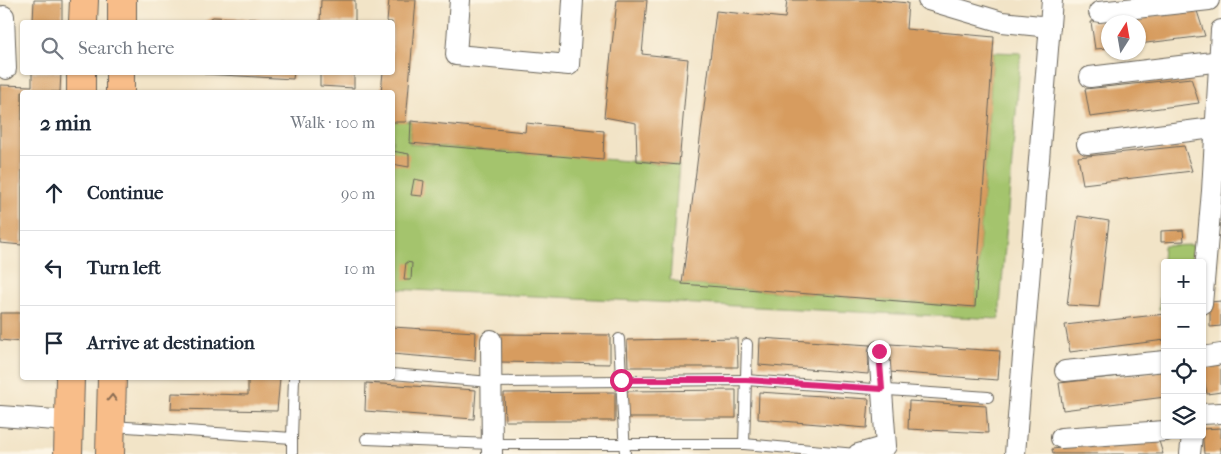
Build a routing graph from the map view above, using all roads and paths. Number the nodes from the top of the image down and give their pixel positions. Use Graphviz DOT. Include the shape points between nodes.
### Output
graph roads {
  1 [pos="84,0"];
  2 [pos="122,0"];
  3 [pos="460,0"];
  4 [pos="573,0"];
  5 [pos="928,0"];
  6 [pos="1052,0"];
  7 [pos="1209,0"];
  8 [pos="3,10"];
  9 [pos="1099,12"];
  10 [pos="83,20"];
  11 [pos="122,20"];
  12 [pos="1050,26"];
  13 [pos="1221,30"];
  14 [pos="1220,61"];
  15 [pos="6,69"];
  16 [pos="81,75"];
  17 [pos="120,75"];
  18 [pos="1090,77"];
  19 [pos="80,90"];
  20 [pos="120,90"];
  21 [pos="1218,127"];
  22 [pos="1087,144"];
  23 [pos="1216,190"];
  24 [pos="1209,292"];
  25 [pos="619,338"];
  26 [pos="491,340"];
  27 [pos="747,344"];
  28 [pos="879,351"];
  29 [pos="1221,354"];
  30 [pos="1206,356"];
  31 [pos="1161,361"];
  32 [pos="1065,371"];
  33 [pos="395,374"];
  34 [pos="70,380"];
  35 [pos="112,380"];
  36 [pos="294,380"];
  37 [pos="621,380"];
  38 [pos="746,380"];
  39 [pos="492,382"];
  40 [pos="882,389"];
  41 [pos="988,397"];
  42 [pos="1221,413"];
  43 [pos="1206,414"];
  44 [pos="0,416"];
  45 [pos="69,421"];
  46 [pos="111,426"];
  47 [pos="1161,431"];
  48 [pos="292,438"];
  49 [pos="1060,438"];
  50 [pos="366,439"];
  51 [pos="1192,439"];
  52 [pos="744,444"];
  53 [pos="492,449"];
  54 [pos="624,449"];
  55 [pos="724,449"];
  56 [pos="68,454"];
  57 [pos="110,454"];
  58 [pos="292,454"];
  59 [pos="857,454"];
  60 [pos="1015,454"];
  61 [pos="1190,454"];
  1 -- 10 [label="highway"];
  2 -- 11 [label="highway"];
  3 -- 4 [label="street" via="456,55 569,65"];
  5 -- 12 [label="street" via="1002,22"];
  6 -- 12 [label="street"];
  7 -- 9 [label="street"];
  8 -- 15 [label="street"];
  12 -- 60 [label="street"];
  13 -- 14 [label="street"];
  14 -- 18 [label="street"];
  14 -- 21 [label="street"];
  16 -- 19 [label="highway"];
  17 -- 20 [label="highway"];
  21 -- 22 [label="street"];
  21 -- 23 [label="street"];
  23 -- 24 [label="street"];
  25 -- 37 [label="lane"];
  26 -- 39 [label="street"];
  27 -- 38 [label="lane"];
  28 -- 40 [label="street"];
  29 -- 30 [label="street"];
  31 -- 32 [label="street"];
  33 -- 39 [label="lane"];
  34 -- 45 [label="highway"];
  46 -- 35 [label="highway, one-way"];
  36 -- 48 [label="lane"];
  37 -- 38 [label="lane"];
  37 -- 39 [label="lane"];
  37 -- 54 [label="lane"];
  38 -- 40 [label="lane"];
  38 -- 52 [label="lane"];
  39 -- 53 [label="street"];
  40 -- 41 [label="lane"];
  40 -- 59 [label="street" via="886,446"];
  42 -- 43 [label="street"];
  44 -- 45 [label="street"];
  45 -- 56 [label="highway"];
  46 -- 48 [label="lane"];
  46 -- 57 [label="highway"];
  47 -- 49 [label="street"];
  48 -- 58 [label="lane"];
  50 -- 53 [label="lane"];
  51 -- 61 [label="street"];
  52 -- 55 [label="lane"];
  52 -- 59 [label="lane"];
  53 -- 54 [label="lane"];
  54 -- 55 [label="lane"];
}
